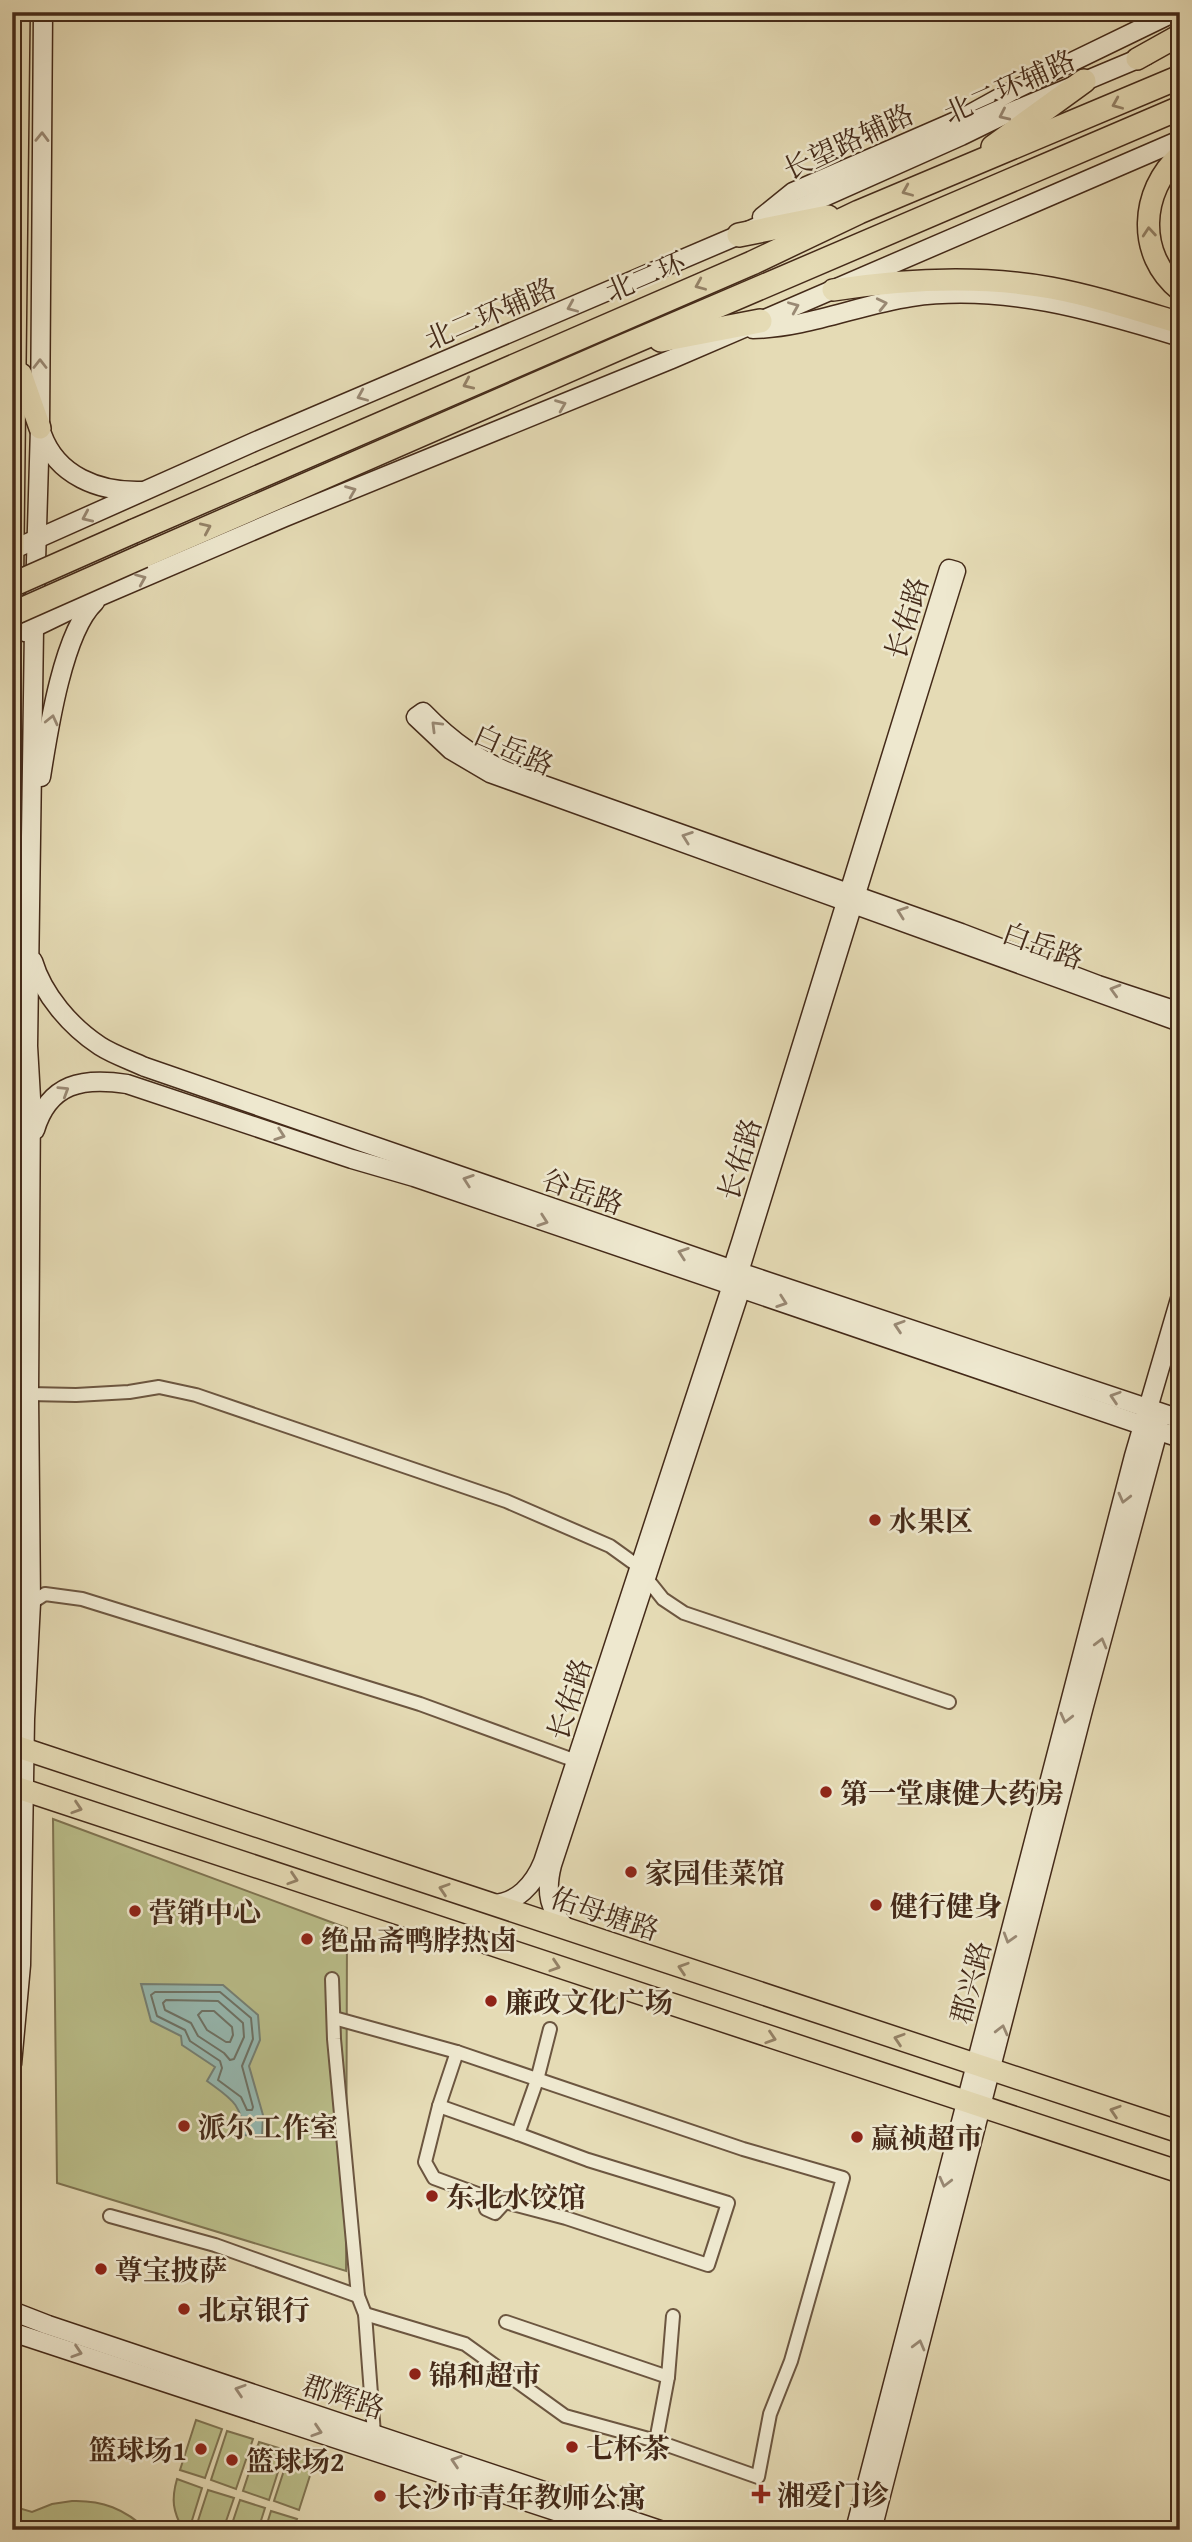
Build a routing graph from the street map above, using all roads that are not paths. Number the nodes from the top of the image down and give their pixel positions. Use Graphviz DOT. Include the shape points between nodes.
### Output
graph roads {
  1 [pos="19,12"];
  2 [pos="43,12"];
  3 [pos="1175,12"];
  4 [pos="1180,35"];
  5 [pos="1180,43"];
  6 [pos="1137,59"];
  7 [pos="1180,77"];
  8 [pos="1084,81"];
  9 [pos="1180,108"];
  10 [pos="1180,140"];
  11 [pos="1180,155"];
  12 [pos="967,165"];
  13 [pos="859,212"];
  14 [pos="739,235"];
  15 [pos="833,290"];
  16 [pos="1180,290"];
  17 [pos="1180,323"];
  18 [pos="752,325"];
  19 [pos="1180,337"];
  20 [pos="617,349"];
  21 [pos="16,359"];
  22 [pos="40,428"];
  23 [pos="144,491"];
  24 [pos="37,539"];
  25 [pos="13,550"];
  26 [pos="12,585"];
  27 [pos="102,596"];
  28 [pos="12,614"];
  29 [pos="23,628"];
  30 [pos="12,638"];
  31 [pos="31,835"];
  32 [pos="851,899"];
  33 [pos="29,938"];
  34 [pos="1180,1012"];
  35 [pos="1180,1023"];
  36 [pos="31,1147"];
  37 [pos="736,1279"];
  38 [pos="1180,1299"];
  39 [pos="1180,1331"];
  40 [pos="29,1394"];
  41 [pos="1154,1410"];
  42 [pos="1180,1419"];
  43 [pos="1150,1428"];
  44 [pos="1180,1438"];
  45 [pos="643,1574"];
  46 [pos="31,1603"];
  47 [pos="949,1702"];
  48 [pos="18,1747"];
  49 [pos="576,1761"];
  50 [pos="18,1788"];
  51 [pos="490,1904"];
  52 [pos="568,1930"];
  53 [pos="332,1979"];
  54 [pos="334,2018"];
  55 [pos="550,2029"];
  56 [pos="457,2052"];
  57 [pos="12,2064"];
  58 [pos="984,2068"];
  59 [pos="537,2080"];
  60 [pos="974,2103"];
  61 [pos="439,2106"];
  62 [pos="1180,2132"];
  63 [pos="518,2134"];
  64 [pos="1180,2172"];
  65 [pos="110,2216"];
  66 [pos="358,2296"];
  67 [pos="12,2311"];
  68 [pos="365,2314"];
  69 [pos="673,2316"];
  70 [pos="506,2322"];
  71 [pos="12,2332"];
  72 [pos="668,2377"];
  73 [pos="374,2434"];
  74 [pos="656,2441"];
  75 [pos="613,2530"];
  76 [pos="660,2530"];
  77 [pos="855,2530"];
  78 [pos="872,2530"];
  1 -- 21 [label="main road"];
  22 -- 2 [label="main road, one-way"];
  3 -- 14 [label="main road, 长望路辅路" via="963,118 793,192"];
  4 -- 6 [label="main road"];
  5 -- 6 [label="main road, 北二环辅路"];
  6 -- 8 [label="main road, 北二环辅路"];
  7 -- 12 [label="highway, 北二环, one-way"];
  8 -- 12 [label="highway"];
  8 -- 14 [label="main road, 北二环辅路, one-way"];
  9 -- 20 [label="highway, 北二环"];
  10 -- 15 [label="main road"];
  16 -- 11 [label="main road, one-way" via="1154,256 1148,223 1158,181"];
  12 -- 13 [label="highway, 北二环, one-way"];
  13 -- 14 [label="highway"];
  13 -- 26 [label="highway, 北二环, one-way, bridge" via="752,263"];
  14 -- 23 [label="main road, 北二环辅路, one-way"];
  15 -- 17 [label="main road" via="947,279 1002,282 1051,288"];
  18 -- 15 [label="main road, one-way"];
  18 -- 19 [label="main road, one-way" via="791,326 907,298 970,293 1059,304"];
  18 -- 20 [label="highway"];
  27 -- 18 [label="main road, one-way"];
  28 -- 20 [label="highway, 北二环, one-way, bridge"];
  21 -- 22 [label="main road"];
  21 -- 25 [label="main road"];
  22 -- 23 [label="main road" via="56,460 80,479 109,489"];
  22 -- 24 [label="main road"];
  23 -- 24 [label="main road, 北二环辅路, one-way"];
  24 -- 25 [label="main road, 北二环辅路"];
  24 -- 29 [label="main road"];
  25 -- 29 [label="main road"];
  27 -- 29 [label="main road"];
  31 -- 27 [label="main road, one-way" via="46,743 69,649 81,618"];
  29 -- 30 [label="main road"];
  29 -- 31 [label="main road"];
  31 -- 33 [label="main road"];
  32 -- 32 [label="main road, 长佑路" via="956,571 949,569"];
  32 -- 32 [label="main road, 白岳路, one-way" via="518,776 473,756 423,712 416,717 451,750 490,773"];
  34 -- 32 [label="main road, 白岳路, one-way"];
  32 -- 35 [label="main road, 白岳路"];
  32 -- 37 [label="main road, 长佑路"];
  33 -- 36 [label="main road"];
  37 -- 33 [label="main road, 谷岳路, one-way" via="114,1054 83,1033 53,1000 36,970"];
  36 -- 37 [label="main road, one-way" via="41,1112 59,1092 89,1080 127,1084"];
  36 -- 40 [label="main road"];
  41 -- 37 [label="main road, 谷岳路, one-way"];
  37 -- 43 [label="main road, one-way"];
  37 -- 45 [label="main road, 长佑路"];
  38 -- 41 [label="main road"];
  39 -- 41 [label="main road"];
  40 -- 45 [label="street" via="159,1387 196,1395 506,1501 610,1546"];
  40 -- 46 [label="main road"];
  41 -- 42 [label="main road, 谷岳路"];
  41 -- 43 [label="main road, 郡兴路"];
  43 -- 44 [label="main road"];
  43 -- 58 [label="main road, 郡兴路" via="1087,1693"];
  45 -- 47 [label="street" via="663,1599 684,1613"];
  45 -- 49 [label="main road, 长佑路"];
  45 -- 52 [label="main road, 长佑路" via="550,1872 550,1905"];
  46 -- 48 [label="main road"];
  46 -- 49 [label="street" via="45,1594 82,1599 420,1704"];
  48 -- 50 [label="main road"];
  51 -- 48 [label="main road, 佑母塘路, one-way"];
  49 -- 51 [label="main road, 长佑路" via="534,1878 513,1899"];
  50 -- 57 [label="main road" via="20,1965"];
  50 -- 60 [label="main road, one-way"];
  51 -- 52 [label="main road, 佑母塘路"];
  58 -- 52 [label="main road, 佑母塘路, one-way"];
  53 -- 54 [label="street"];
  54 -- 56 [label="street"];
  54 -- 66 [label="street"];
  55 -- 59 [label="street"];
  56 -- 59 [label="street"];
  56 -- 61 [label="street"];
  58 -- 60 [label="main road, 郡兴路"];
  62 -- 58 [label="main road, 佑母塘路, one-way"];
  59 -- 63 [label="street"];
  59 -- 74 [label="street" via="743,2150 842,2178 791,2361 770,2414 758,2477"];
  60 -- 64 [label="main road"];
  60 -- 77 [label="main road, 郡兴路, one-way"];
  78 -- 60 [label="main road, 郡兴路, one-way"];
  61 -- 63 [label="street"];
  61 -- 63 [label="street" via="425,2162 434,2178 483,2196 486,2208 495,2213 505,2202 708,2265 728,2203"];
  65 -- 66 [label="street" via="215,2245"];
  66 -- 68 [label="street"];
  73 -- 67 [label="main road, 郡辉路, one-way"];
  68 -- 73 [label="street"];
  68 -- 74 [label="street" via="465,2343 565,2417"];
  69 -- 72 [label="street"];
  70 -- 72 [label="street"];
  71 -- 75 [label="main road, 郡辉路, one-way"];
  72 -- 74 [label="street"];
  76 -- 73 [label="main road, 郡辉路, one-way"];
}
